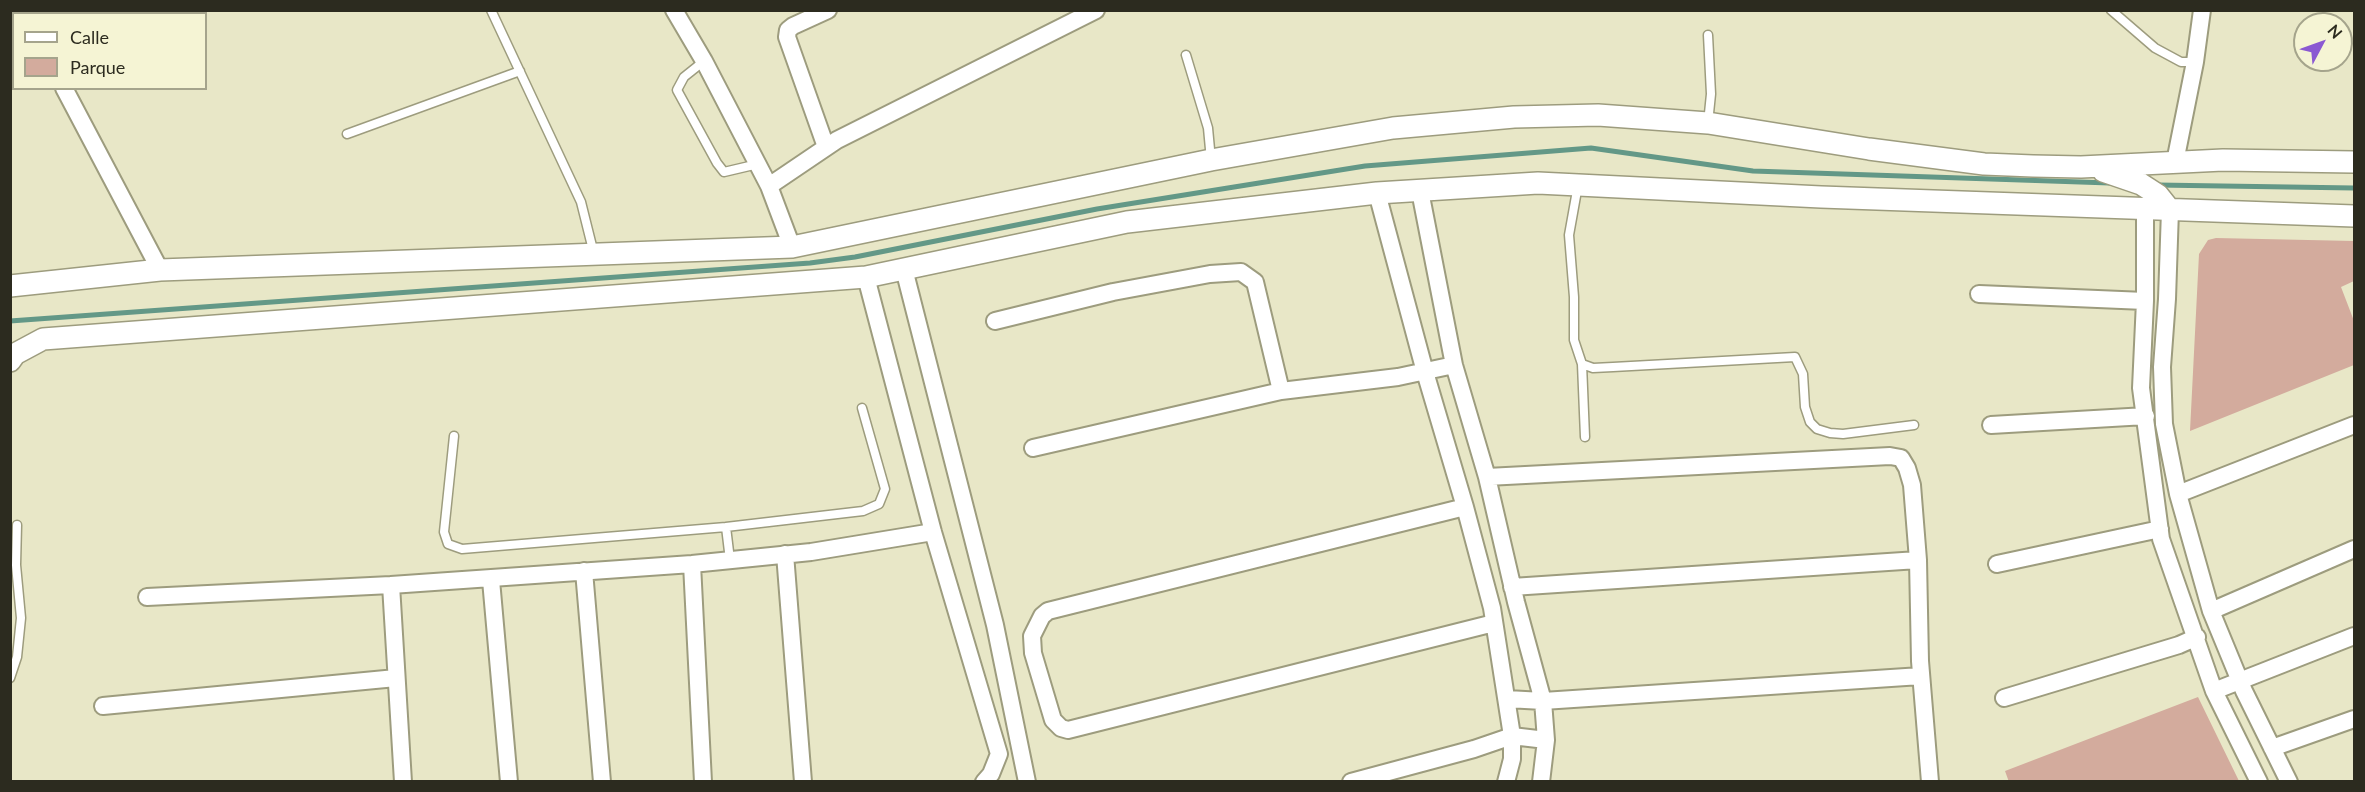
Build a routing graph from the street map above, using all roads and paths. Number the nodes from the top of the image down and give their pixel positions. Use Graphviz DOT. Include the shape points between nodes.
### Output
graph roads {
  1 [pos="491,10"];
  2 [pos="674,10"];
  3 [pos="828,10"];
  4 [pos="1096,10"];
  5 [pos="2111,10"];
  6 [pos="2202,10"];
  7 [pos="1708,35"];
  8 [pos="1186,54"];
  9 [pos="704,61"];
  10 [pos="2195,62"];
  11 [pos="520,71"];
  12 [pos="65,90"];
  13 [pos="1708,123"];
  14 [pos="347,134"];
  15 [pos="826,147"];
  16 [pos="1211,160"];
  17 [pos="2175,162"];
  18 [pos="2355,162"];
  19 [pos="758,164"];
  20 [pos="2081,167"];
  21 [pos="1578,185"];
  22 [pos="769,186"];
  23 [pos="1420,191"];
  24 [pos="1377,193"];
  25 [pos="2145,210"];
  26 [pos="2170,210"];
  27 [pos="2355,216"];
  28 [pos="792,247"];
  29 [pos="594,254"];
  30 [pos="904,269"];
  31 [pos="160,270"];
  32 [pos="866,277"];
  33 [pos="10,286"];
  34 [pos="1979,294"];
  35 [pos="2145,301"];
  36 [pos="995,321"];
  37 [pos="12,356"];
  38 [pos="1582,364"];
  39 [pos="1454,365"];
  40 [pos="1425,372"];
  41 [pos="1281,391"];
  42 [pos="862,408"];
  43 [pos="2146,416"];
  44 [pos="1914,425"];
  45 [pos="1991,425"];
  46 [pos="2355,425"];
  47 [pos="454,436"];
  48 [pos="1585,437"];
  49 [pos="1033,448"];
  50 [pos="1487,477"];
  51 [pos="2178,494"];
  52 [pos="1465,507"];
  53 [pos="17,525"];
  54 [pos="726,527"];
  55 [pos="2160,529"];
  56 [pos="933,532"];
  57 [pos="2355,549"];
  58 [pos="785,554"];
  59 [pos="730,560"];
  60 [pos="1918,560"];
  61 [pos="692,564"];
  62 [pos="1996,564"];
  63 [pos="584,572"];
  64 [pos="491,580"];
  65 [pos="391,585"];
  66 [pos="1514,594"];
  67 [pos="147,597"];
  68 [pos="2211,611"];
  69 [pos="1493,616"];
  70 [pos="2355,636"];
  71 [pos="2197,637"];
  72 [pos="1921,676"];
  73 [pos="10,678"];
  74 [pos="396,678"];
  75 [pos="2240,680"];
  76 [pos="2214,691"];
  77 [pos="2004,698"];
  78 [pos="1507,699"];
  79 [pos="1543,701"];
  80 [pos="103,706"];
  81 [pos="2355,718"];
  82 [pos="1512,736"];
  83 [pos="1546,740"];
  84 [pos="2272,748"];
  85 [pos="403,782"];
  86 [pos="509,782"];
  87 [pos="602,782"];
  88 [pos="703,782"];
  89 [pos="802,782"];
  90 [pos="984,782"];
  91 [pos="1028,782"];
  92 [pos="1351,782"];
  93 [pos="1506,782"];
  94 [pos="1540,782"];
  95 [pos="1930,782"];
  96 [pos="2259,782"];
  97 [pos="2289,782"];
  1 -- 11 [label="lane"];
  2 -- 9 [label="street"];
  3 -- 15 [label="street" via="793,26 787,38"];
  4 -- 15 [label="street"];
  5 -- 10 [label="lane" via="2155,48 2181,62"];
  6 -- 10 [label="street"];
  7 -- 13 [label="lane"];
  8 -- 16 [label="lane" via="1208,128"];
  9 -- 19 [label="street"];
  9 -- 19 [label="lane" via="684,77 676,90 724,172"];
  10 -- 17 [label="street"];
  11 -- 14 [label="lane"];
  11 -- 29 [label="lane" via="581,202"];
  12 -- 31 [label="street"];
  13 -- 16 [label="street" via="1598,114 1514,117 1393,128"];
  13 -- 20 [label="street" via="1984,164"];
  15 -- 22 [label="street"];
  16 -- 28 [label="street"];
  17 -- 18 [label="street"];
  17 -- 20 [label="street"];
  19 -- 22 [label="street"];
  20 -- 26 [label="street" via="2142,184"];
  21 -- 23 [label="street" via="1538,183"];
  21 -- 25 [label="street"];
  21 -- 38 [label="lane" via="1569,235 1574,340"];
  22 -- 28 [label="street"];
  23 -- 24 [label="street"];
  23 -- 39 [label="street"];
  24 -- 30 [label="street" via="1127,222"];
  24 -- 40 [label="street"];
  25 -- 26 [label="street"];
  25 -- 35 [label="street"];
  26 -- 27 [label="street"];
  26 -- 51 [label="street" via="2162,367 2164,423"];
  28 -- 29 [label="street"];
  29 -- 31 [label="street"];
  30 -- 32 [label="street"];
  30 -- 91 [label="street" via="994,626"];
  31 -- 33 [label="street"];
  32 -- 37 [label="street" via="43,339"];
  32 -- 56 [label="street"];
  34 -- 35 [label="street"];
  35 -- 43 [label="street" via="2141,388"];
  36 -- 41 [label="street" via="1113,292 1242,272 1255,282"];
  38 -- 44 [label="lane" via="1593,368 1795,357 1803,374 1810,422 1817,429 1843,434"];
  38 -- 48 [label="lane"];
  39 -- 40 [label="street"];
  39 -- 50 [label="street"];
  40 -- 41 [label="street"];
  40 -- 52 [label="street"];
  41 -- 49 [label="street"];
  42 -- 54 [label="lane" via="885,489 879,504 863,511"];
  43 -- 45 [label="street"];
  43 -- 55 [label="street"];
  46 -- 51 [label="street"];
  47 -- 54 [label="lane" via="444,532 448,544 462,549"];
  50 -- 60 [label="street" via="1901,458 1912,485"];
  50 -- 66 [label="street"];
  51 -- 68 [label="street"];
  52 -- 69 [label="street"];
  52 -- 69 [label="street" via="1048,611 1032,636 1033,653 1053,720 1068,730"];
  53 -- 73 [label="lane" via="21,618 17,657"];
  54 -- 59 [label="lane"];
  55 -- 62 [label="street"];
  55 -- 71 [label="street"];
  56 -- 58 [label="street"];
  56 -- 90 [label="street" via="999,754"];
  57 -- 68 [label="street"];
  58 -- 59 [label="street"];
  58 -- 89 [label="street"];
  59 -- 61 [label="street"];
  60 -- 66 [label="street"];
  60 -- 72 [label="street"];
  61 -- 63 [label="street"];
  61 -- 88 [label="street"];
  63 -- 64 [label="street"];
  63 -- 87 [label="street"];
  64 -- 65 [label="street"];
  64 -- 86 [label="street"];
  65 -- 67 [label="street"];
  65 -- 74 [label="street"];
  66 -- 69 [label="street"];
  66 -- 79 [label="street"];
  68 -- 75 [label="street"];
  69 -- 78 [label="street"];
  70 -- 75 [label="street"];
  71 -- 76 [label="street"];
  71 -- 77 [label="street"];
  72 -- 79 [label="street"];
  72 -- 95 [label="street"];
  74 -- 80 [label="street"];
  74 -- 85 [label="street"];
  75 -- 76 [label="street"];
  75 -- 84 [label="street"];
  76 -- 96 [label="street"];
  78 -- 79 [label="street"];
  78 -- 82 [label="street"];
  79 -- 83 [label="street"];
  81 -- 84 [label="street"];
  82 -- 83 [label="street"];
  82 -- 92 [label="street"];
  82 -- 93 [label="street"];
  83 -- 94 [label="street"];
  84 -- 97 [label="street"];
}
